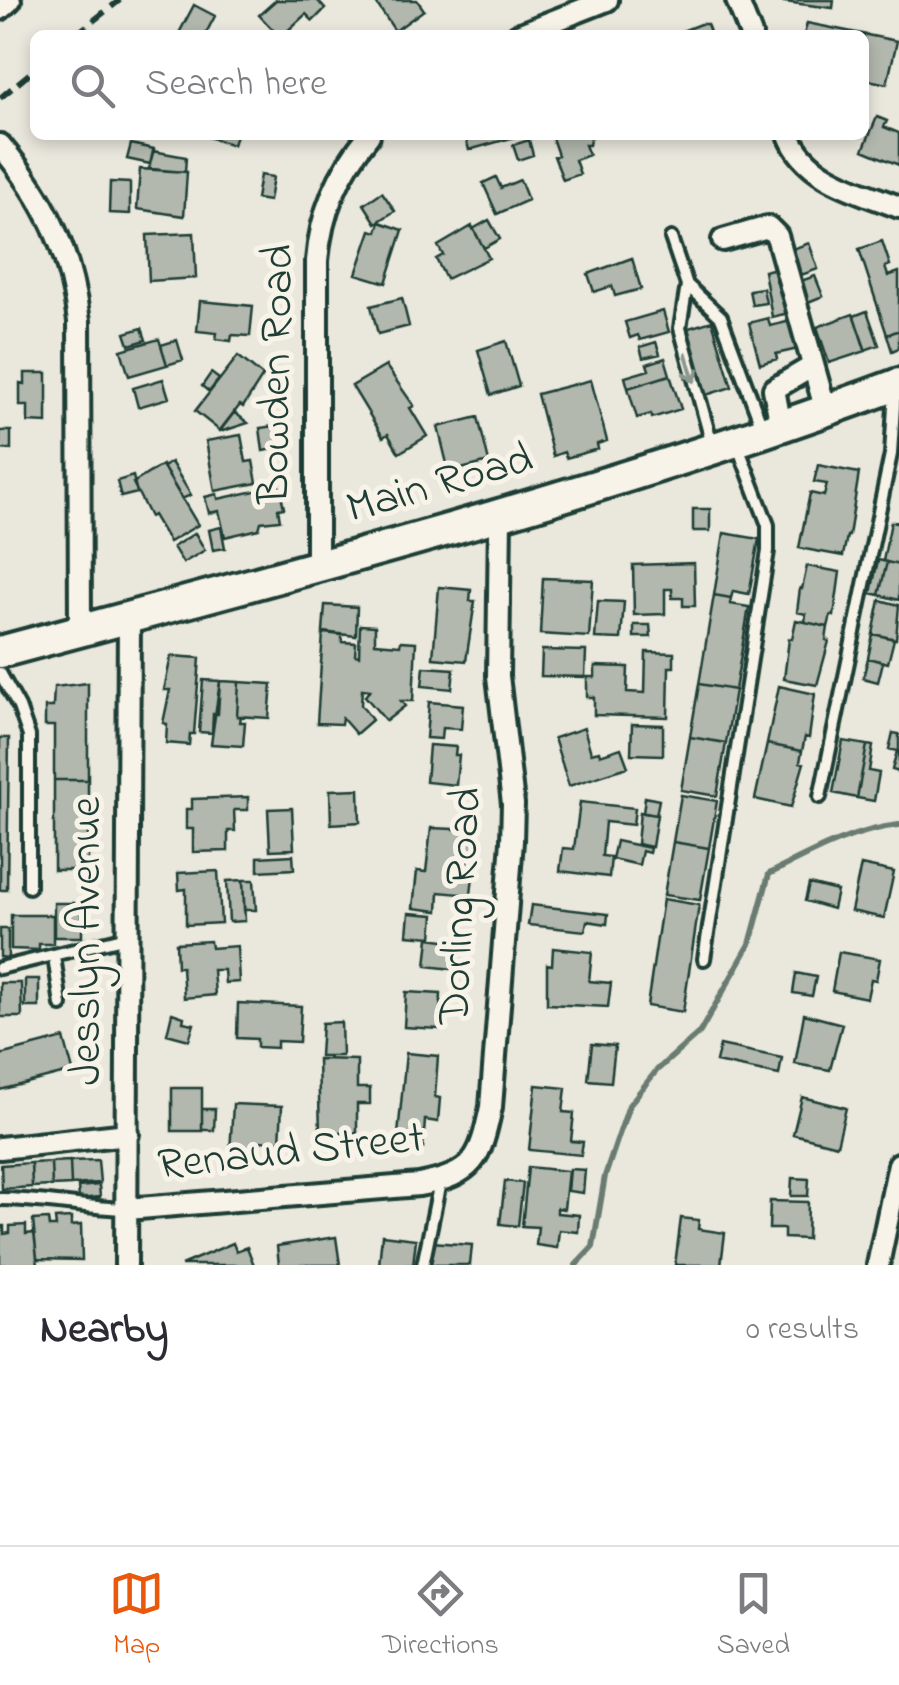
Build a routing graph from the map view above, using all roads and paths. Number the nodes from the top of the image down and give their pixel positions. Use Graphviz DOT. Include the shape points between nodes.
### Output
graph roads {
  1 [pos="10,0"];
  2 [pos="607,0"];
  3 [pos="738,0"];
  4 [pos="0,9"];
  5 [pos="531,30"];
  6 [pos="749,30"];
  7 [pos="366,140"];
  8 [pos="792,140"];
  9 [pos="0,145"];
  10 [pos="899,207"];
  11 [pos="671,238"];
  12 [pos="722,240"];
  13 [pos="687,285"];
  14 [pos="813,366"];
  15 [pos="897,384"];
  16 [pos="826,411"];
  17 [pos="749,438"];
  18 [pos="500,516"];
  19 [pos="316,568"];
  20 [pos="129,616"];
  21 [pos="80,630"];
  22 [pos="0,652"];
  23 [pos="0,673"];
  24 [pos="820,797"];
  25 [pos="29,886"];
  26 [pos="128,937"];
  27 [pos="54,956"];
  28 [pos="704,959"];
  29 [pos="0,968"];
  30 [pos="62,1005"];
  31 [pos="128,1134"];
  32 [pos="0,1148"];
  33 [pos="899,1164"];
  34 [pos="462,1172"];
  35 [pos="440,1181"];
  36 [pos="0,1199"];
  37 [pos="126,1209"];
  38 [pos="126,1265"];
  39 [pos="422,1265"];
  40 [pos="878,1265"];
  1 -- 4 [label="street"];
  2 -- 5 [label="street"];
  3 -- 6 [label="street"];
  7 -- 19 [label="street, Bowden Road" via="340,175 316,260"];
  8 -- 10 [label="street" via="816,170"];
  9 -- 21 [label="street" via="39,195 73,279 79,321"];
  11 -- 13 [label="lane"];
  12 -- 14 [label="street" via="772,230"];
  13 -- 17 [label="lane" via="722,317"];
  13 -- 17 [label="lane, one-way" via="680,328"];
  14 -- 16 [label="street"];
  14 -- 17 [label="street" via="774,389"];
  15 -- 16 [label="main road, Main Road"];
  15 -- 24 [label="lane" via="891,454"];
  16 -- 17 [label="main road, Main Road"];
  17 -- 18 [label="main road, Main Road"];
  17 -- 28 [label="lane" via="768,551"];
  18 -- 19 [label="main road, Main Road"];
  18 -- 34 [label="street, Dorling Road" via="498,676 512,842 491,1107 482,1149"];
  19 -- 20 [label="main road, Main Road"];
  20 -- 21 [label="main road, Main Road"];
  20 -- 26 [label="street, Jesslyn Avenue"];
  21 -- 22 [label="main road, Main Road"];
  23 -- 25 [label="lane" via="29,736"];
  26 -- 27 [label="lane"];
  26 -- 31 [label="street, Jesslyn Avenue"];
  27 -- 29 [label="lane"];
  27 -- 30 [label="lane"];
  31 -- 32 [label="street"];
  31 -- 37 [label="street, Jesslyn Avenue"];
  33 -- 40 [label="street"];
  34 -- 35 [label="street, Renaud Street"];
  35 -- 37 [label="street, Renaud Street"];
  35 -- 39 [label="lane"];
  36 -- 37 [label="lane"];
  37 -- 38 [label="street, Jesslyn Avenue"];
}
